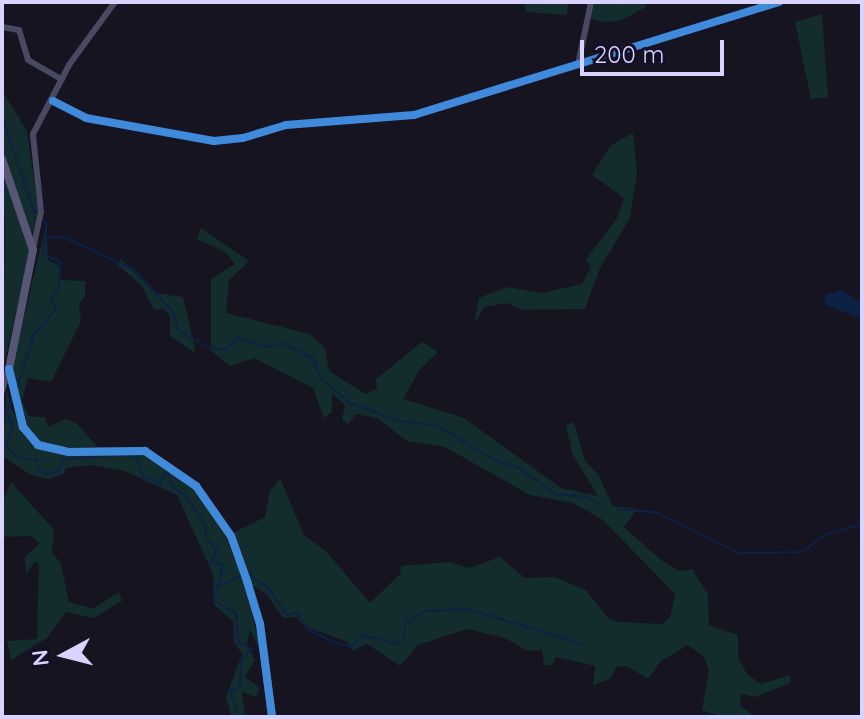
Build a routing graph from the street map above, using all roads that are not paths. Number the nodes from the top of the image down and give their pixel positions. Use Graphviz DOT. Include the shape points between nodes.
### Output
graph roads {
  1 [pos="115,2"];
  2 [pos="591,2"];
  3 [pos="779,2"];
  4 [pos="2,27"];
  5 [pos="578,65"];
  6 [pos="62,80"];
  7 [pos="53,101"];
  8 [pos="2,159"];
  9 [pos="33,250"];
  10 [pos="6,389"];
  11 [pos="272,717"];
  1 -- 6 [label="street"];
  2 -- 5 [label="street"];
  3 -- 5 [label="street"];
  4 -- 6 [label="street" via="19,30 28,60"];
  5 -- 7 [label="street" via="414,115 341,118 214,141 110,124"];
  6 -- 7 [label="street"];
  7 -- 9 [label="street" via="33,134 41,212"];
  8 -- 9 [label="street"];
  9 -- 10 [label="street"];
  10 -- 11 [label="street" via="38,445 69,452 129,447 178,469 231,536 260,624"];
}
